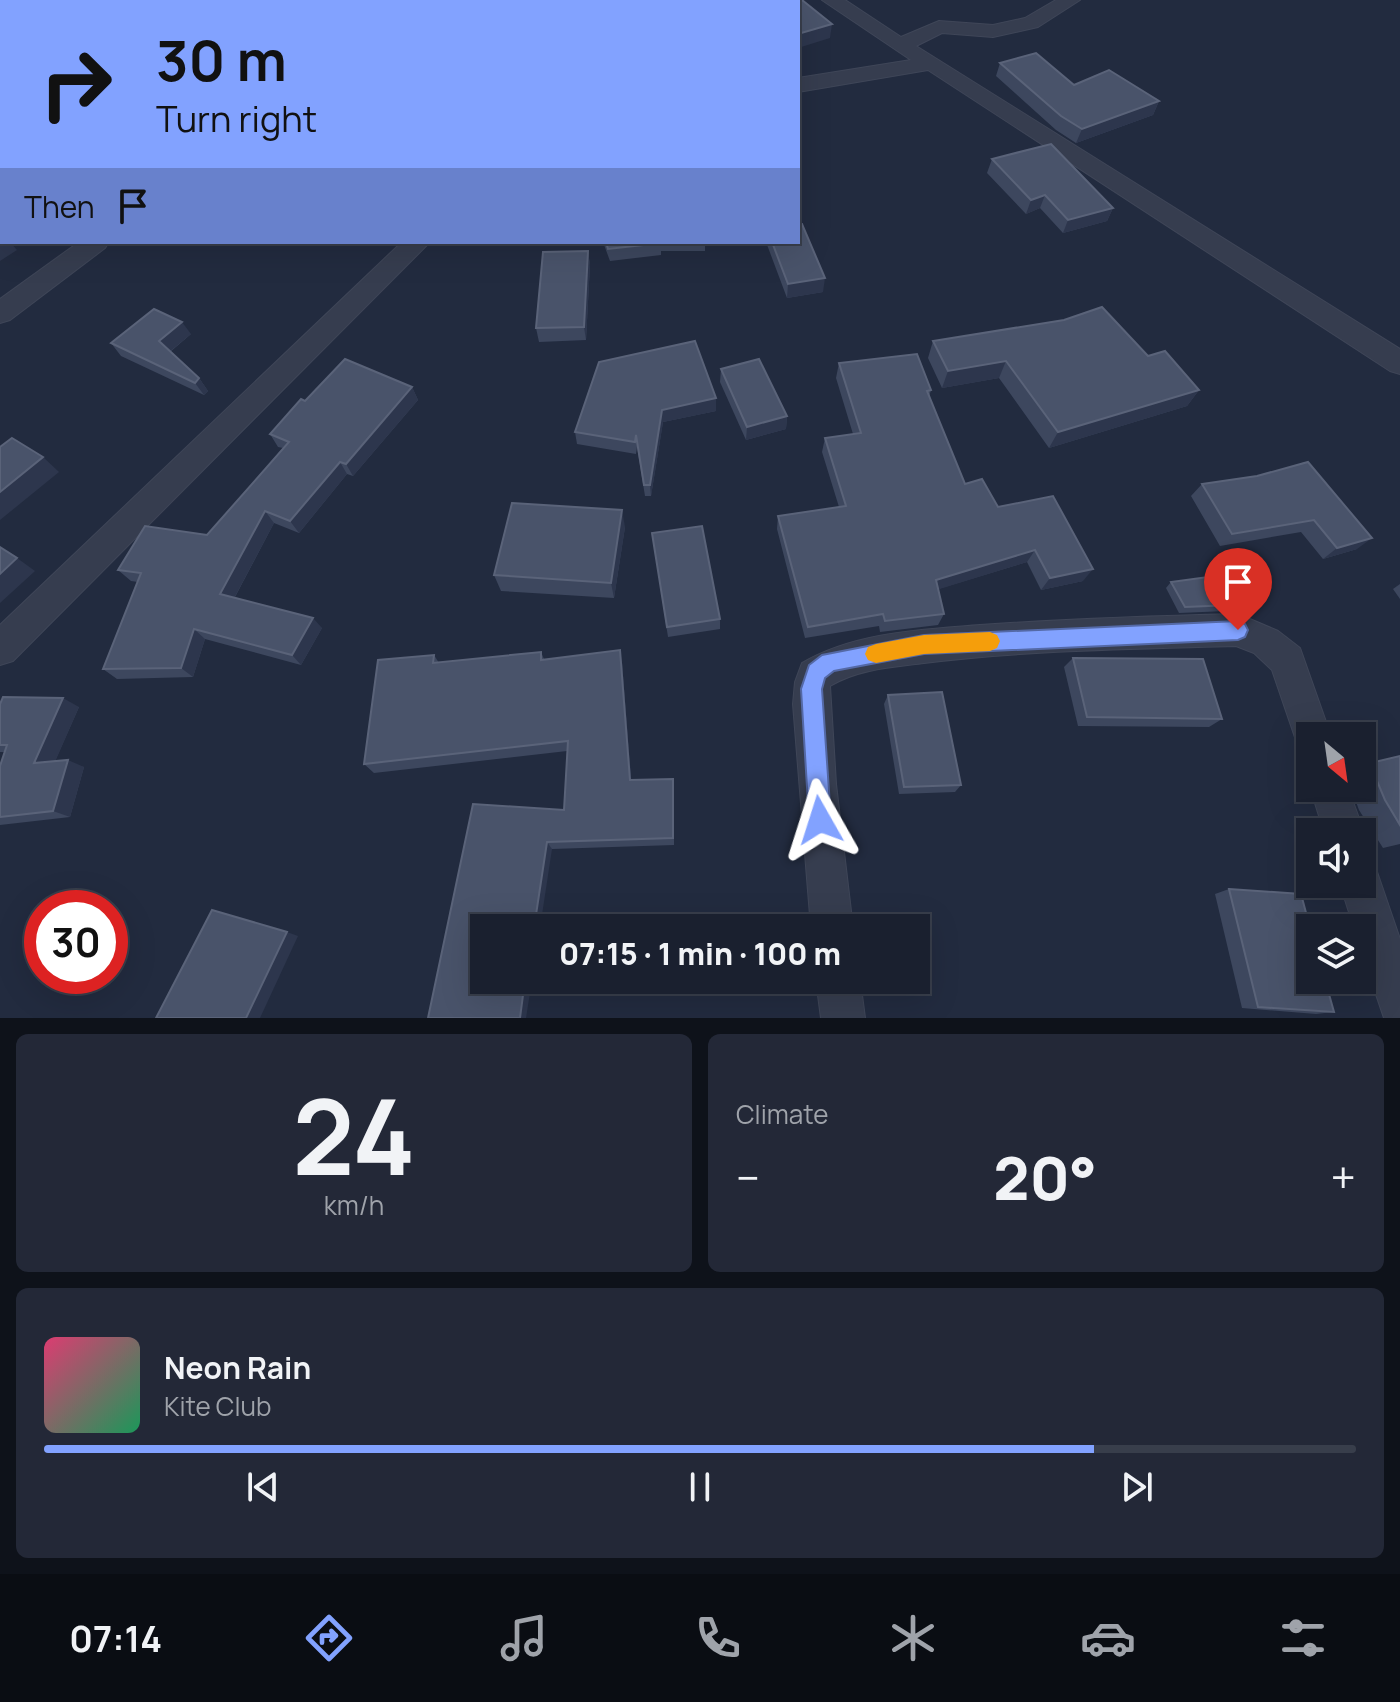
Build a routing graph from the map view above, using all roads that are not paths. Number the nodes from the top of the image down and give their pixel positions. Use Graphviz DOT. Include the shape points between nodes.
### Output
graph roads {
  1 [pos="832,0"];
  2 [pos="1070,0"];
  3 [pos="900,46"];
  4 [pos="932,63"];
  5 [pos="800,85"];
  6 [pos="93,244"];
  7 [pos="414,244"];
  8 [pos="0,313"];
  9 [pos="1400,363"];
  10 [pos="0,649"];
  11 [pos="1307,722"];
  12 [pos="1366,898"];
  13 [pos="830,914"];
  14 [pos="840,994"];
  15 [pos="1400,1004"];
  16 [pos="843,1018"];
  1 -- 3 [label="street"];
  2 -- 3 [label="street" via="1031,23 993,31 939,27"];
  3 -- 4 [label="street"];
  4 -- 5 [label="street"];
  4 -- 9 [label="street"];
  6 -- 8 [label="street"];
  7 -- 10 [label="street"];
  11 -- 13 [label="street" via="1287,660 1266,642 1238,630 924,645 829,662 816,672 811,689"];
  12 -- 15 [label="street"];
  14 -- 16 [label="street"];
}
